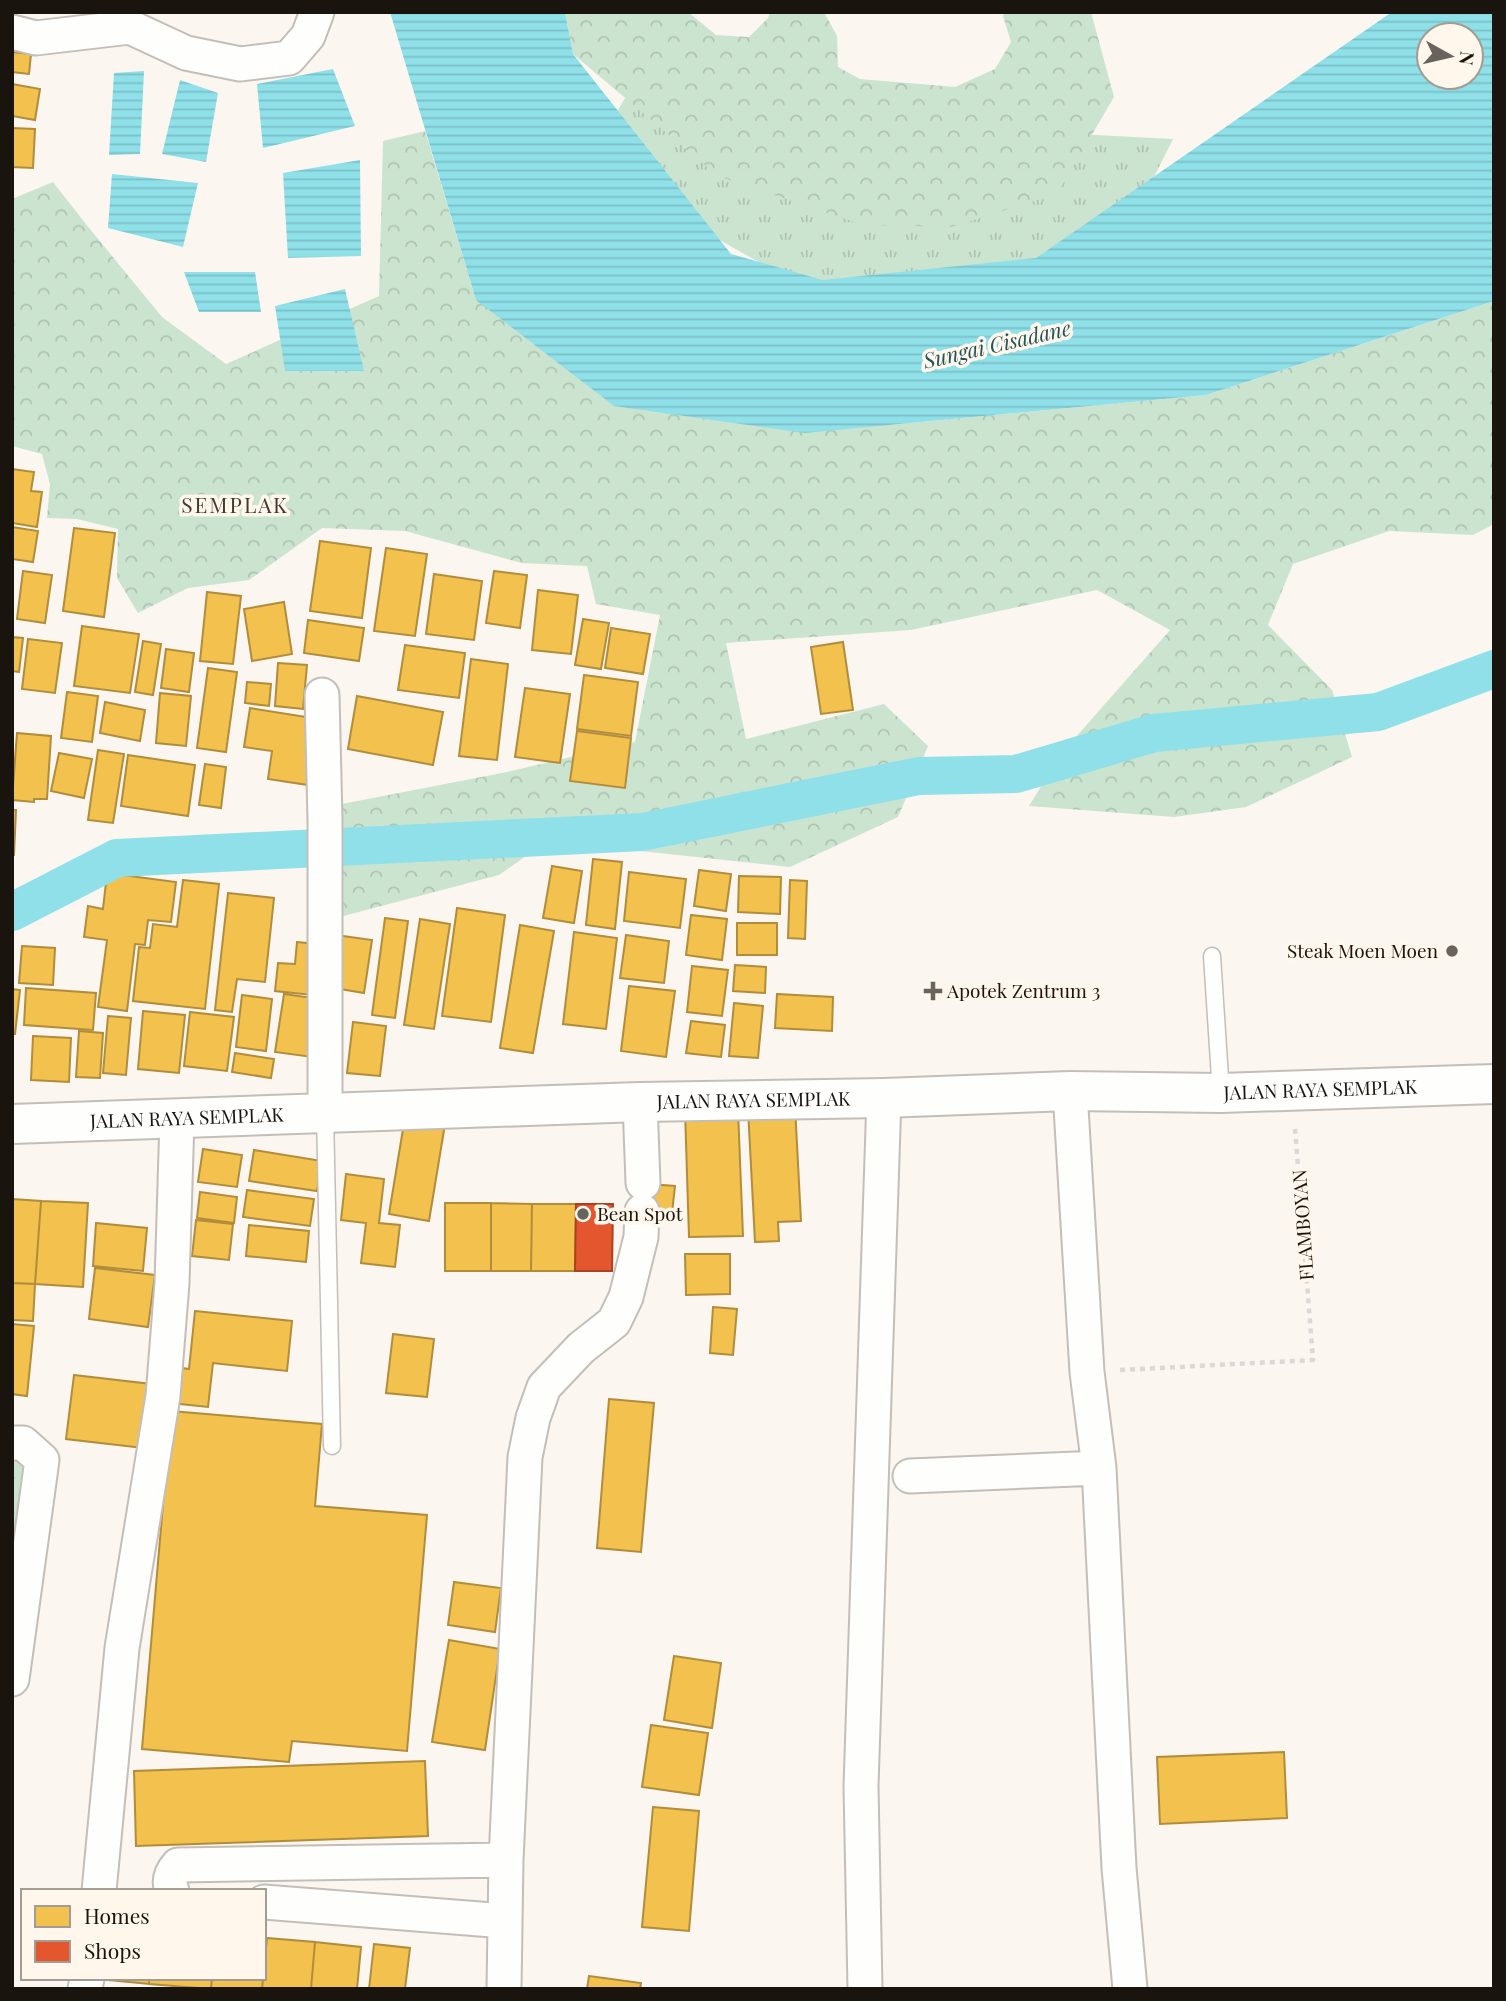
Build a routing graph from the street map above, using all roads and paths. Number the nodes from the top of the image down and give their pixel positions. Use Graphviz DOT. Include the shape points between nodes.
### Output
graph roads {
  1 [pos="317,12"];
  2 [pos="12,32"];
  3 [pos="323,695"];
  4 [pos="1212,956"];
  5 [pos="1494,1084"];
  6 [pos="1070,1091"];
  7 [pos="1292,1091"];
  8 [pos="1221,1093"];
  9 [pos="884,1098"];
  10 [pos="640,1102"];
  11 [pos="325,1112"];
  12 [pos="177,1119"];
  13 [pos="12,1125"];
  14 [pos="1087,1372"];
  15 [pos="12,1443"];
  16 [pos="332,1446"];
  17 [pos="1099,1468"];
  18 [pos="910,1476"];
  19 [pos="12,1679"];
  20 [pos="506,1860"];
  21 [pos="99,1889"];
  22 [pos="172,1889"];
  23 [pos="266,1902"];
  24 [pos="505,1921"];
  25 [pos="504,1989"];
  26 [pos="865,1989"];
  27 [pos="1130,1989"];
  1 -- 2 [label="street" via="308,36 289,58 240,64 186,53 130,27 36,38"];
  3 -- 11 [label="street"];
  4 -- 8 [label="lane"];
  5 -- 7 [label="main road, JALAN RAYA SEMPLAK"];
  6 -- 8 [label="main road, JALAN RAYA SEMPLAK"];
  6 -- 9 [label="main road, JALAN RAYA SEMPLAK"];
  6 -- 14 [label="street"];
  7 -- 8 [label="main road, JALAN RAYA SEMPLAK"];
  7 -- 14 [label="path, FLAMBOYAN" via="1313,1360"];
  9 -- 10 [label="main road, JALAN RAYA SEMPLAK"];
  9 -- 26 [label="street" via="861,1786"];
  10 -- 11 [label="main road, JALAN RAYA SEMPLAK"];
  10 -- 20 [label="street" via="641,1237 626,1297 614,1322 544,1387 525,1457"];
  11 -- 12 [label="main road, JALAN RAYA SEMPLAK"];
  11 -- 16 [label="lane"];
  12 -- 13 [label="main road, JALAN RAYA SEMPLAK"];
  12 -- 21 [label="street" via="163,1396 122,1648"];
  14 -- 17 [label="street"];
  15 -- 19 [label="street" via="23,1443 42,1460"];
  17 -- 18 [label="street"];
  17 -- 27 [label="street" via="1119,1868"];
  20 -- 22 [label="street" via="178,1865 170,1880"];
  20 -- 24 [label="street"];
  23 -- 24 [label="street"];
  24 -- 25 [label="street"];
}
